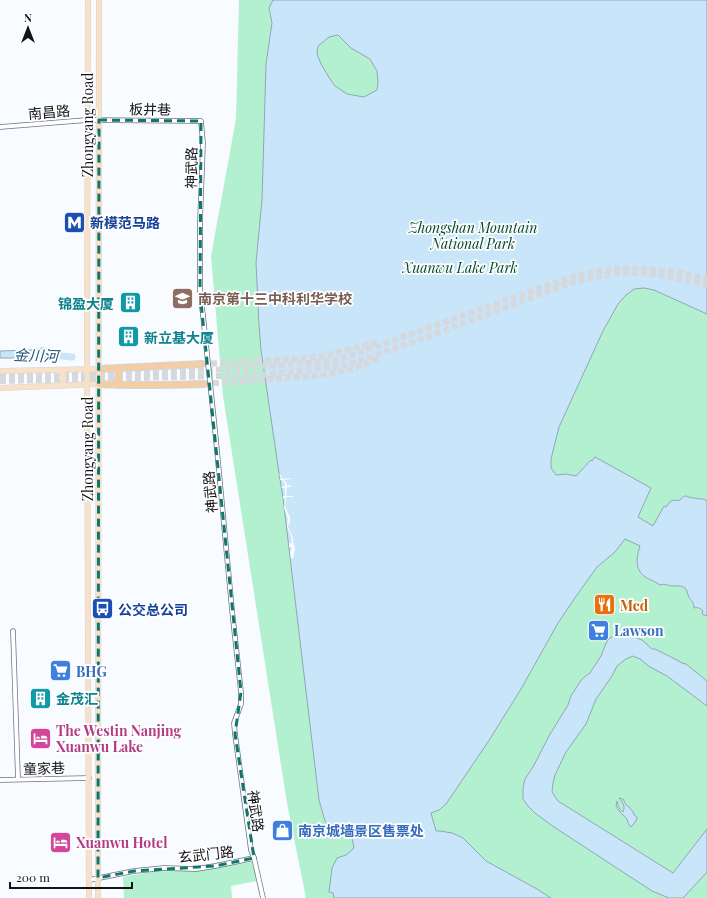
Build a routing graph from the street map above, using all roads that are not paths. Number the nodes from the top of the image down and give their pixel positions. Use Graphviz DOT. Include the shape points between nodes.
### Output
graph roads {
  1 [pos="88,0"];
  2 [pos="100,0"];
  3 [pos="87,120"];
  4 [pos="99,120"];
  5 [pos="201,121"];
  6 [pos="0,127"];
  7 [pos="202,364"];
  8 [pos="119,368"];
  9 [pos="87,369"];
  10 [pos="99,369"];
  11 [pos="58,370"];
  12 [pos="0,371"];
  13 [pos="88,384"];
  14 [pos="99,384"];
  15 [pos="204,384"];
  16 [pos="120,385"];
  17 [pos="63,386"];
  18 [pos="0,388"];
  19 [pos="13,631"];
  20 [pos="89,778"];
  21 [pos="0,780"];
  22 [pos="18,780"];
  23 [pos="254,858"];
  24 [pos="98,878"];
  25 [pos="89,880"];
  26 [pos="89,898"];
  27 [pos="98,898"];
  28 [pos="264,898"];
  1 -- 3 [label="main road, Zhongyang Road"];
  2 -- 4 [label="main road, Zhongyang Road"];
  3 -- 4 [label="street, 南昌路"];
  3 -- 6 [label="street, 南昌路"];
  3 -- 9 [label="main road, Zhongyang Road"];
  4 -- 5 [label="street, 板井巷"];
  4 -- 10 [label="main road, Zhongyang Road"];
  5 -- 23 [label="street, 神武路, bridge" via="203,150 200,293 241,692 241,704 234,723 235,734 250,850"];
  7 -- 8 [label="highway"];
  8 -- 10 [label="highway"];
  8 -- 16 [label="highway"];
  9 -- 10 [label="main road"];
  9 -- 11 [label="main road"];
  9 -- 13 [label="main road, Zhongyang Road"];
  10 -- 14 [label="main road, Zhongyang Road"];
  11 -- 12 [label="main road"];
  11 -- 17 [label="main road" via="64,375"];
  13 -- 14 [label="main road"];
  13 -- 17 [label="main road"];
  13 -- 20 [label="main road, Zhongyang Road"];
  14 -- 16 [label="highway"];
  14 -- 24 [label="main road, Zhongyang Road"];
  15 -- 16 [label="highway"];
  17 -- 18 [label="main road"];
  19 -- 22 [label="street"];
  20 -- 22 [label="street, 童家巷"];
  20 -- 25 [label="main road, Zhongyang Road"];
  21 -- 22 [label="street, 童家巷"];
  23 -- 24 [label="street, 玄武门路" via="196,869 134,870"];
  23 -- 28 [label="street, 神武路"];
  24 -- 25 [label="street, 玄武门路"];
  24 -- 27 [label="main road, Zhongyang Road"];
  25 -- 26 [label="main road, Zhongyang Road"];
}
